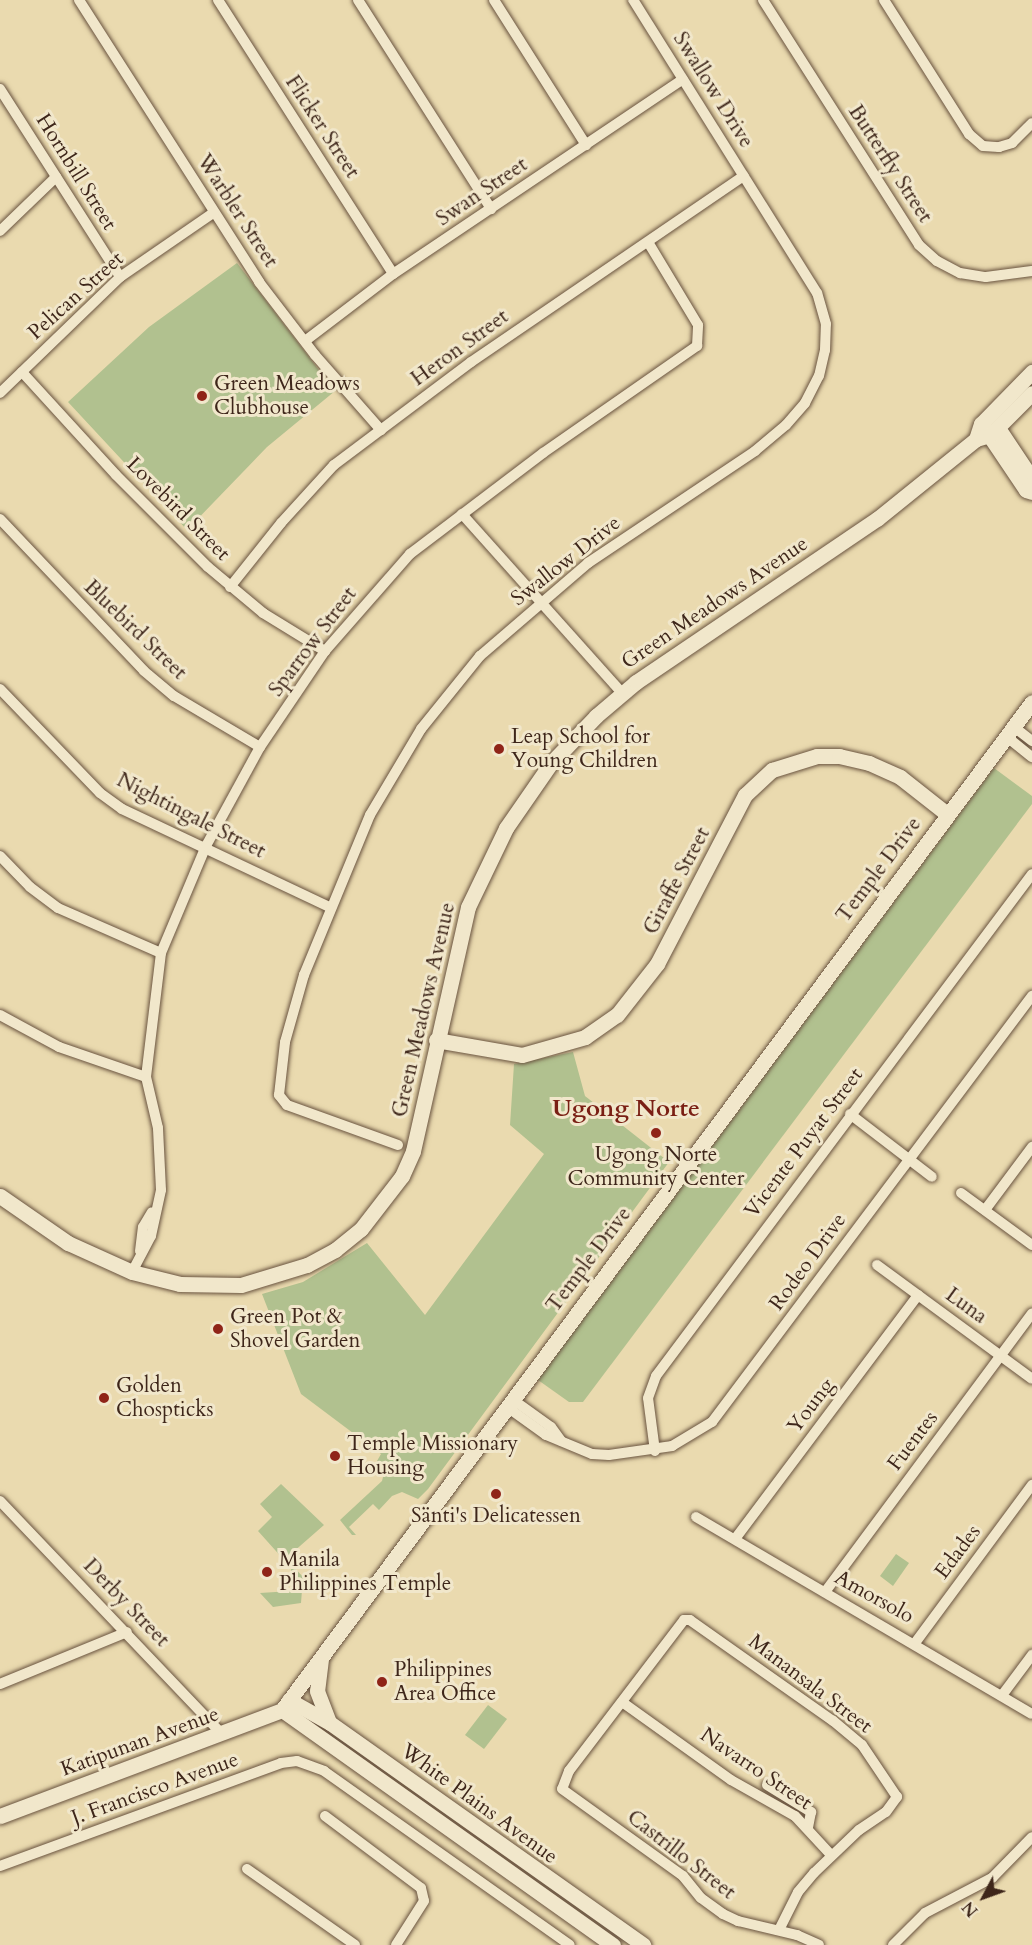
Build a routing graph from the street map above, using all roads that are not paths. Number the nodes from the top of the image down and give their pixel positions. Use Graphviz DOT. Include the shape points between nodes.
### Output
graph roads {
  1 [pos="80,0"];
  2 [pos="218,0"];
  3 [pos="358,0"];
  4 [pos="494,0"];
  5 [pos="633,0"];
  6 [pos="763,0"];
  7 [pos="884,0"];
  8 [pos="683,79"];
  9 [pos="0,89"];
  10 [pos="1032,123"];
  11 [pos="586,146"];
  12 [pos="56,177"];
  13 [pos="744,177"];
  14 [pos="491,209"];
  15 [pos="213,213"];
  16 [pos="0,231"];
  17 [pos="648,242"];
  18 [pos="1032,271"];
  19 [pos="393,274"];
  20 [pos="120,277"];
  21 [pos="305,341"];
  22 [pos="22,372"];
  23 [pos="1032,372"];
  24 [pos="0,393"];
  25 [pos="1032,393"];
  26 [pos="381,430"];
  27 [pos="986,431"];
  28 [pos="1032,479"];
  29 [pos="1032,492"];
  30 [pos="462,514"];
  31 [pos="0,519"];
  32 [pos="230,587"];
  33 [pos="539,602"];
  34 [pos="326,651"];
  35 [pos="0,689"];
  36 [pos="620,695"];
  37 [pos="1032,702"];
  38 [pos="1011,732"];
  39 [pos="1032,741"];
  40 [pos="260,747"];
  41 [pos="1032,757"];
  42 [pos="947,814"];
  43 [pos="206,846"];
  44 [pos="0,856"];
  45 [pos="1032,874"];
  46 [pos="329,907"];
  47 [pos="161,953"];
  48 [pos="1032,996"];
  49 [pos="0,1015"];
  50 [pos="436,1040"];
  51 [pos="146,1077"];
  52 [pos="850,1113"];
  53 [pos="398,1146"];
  54 [pos="1032,1147"];
  55 [pos="909,1158"];
  56 [pos="932,1177"];
  57 [pos="961,1193"];
  58 [pos="0,1196"];
  59 [pos="985,1210"];
  60 [pos="1032,1245"];
  61 [pos="877,1266"];
  62 [pos="132,1272"];
  63 [pos="918,1295"];
  64 [pos="1032,1313"];
  65 [pos="1000,1355"];
  66 [pos="1032,1379"];
  67 [pos="510,1403"];
  68 [pos="655,1451"];
  69 [pos="1032,1485"];
  70 [pos="0,1501"];
  71 [pos="696,1517"];
  72 [pos="735,1539"];
  73 [pos="825,1592"];
  74 [pos="127,1632"];
  75 [pos="915,1643"];
  76 [pos="325,1651"];
  77 [pos="1032,1655"];
  78 [pos="0,1684"];
  79 [pos="1003,1694"];
  80 [pos="622,1702"];
  81 [pos="286,1705"];
  82 [pos="1032,1714"];
  83 [pos="330,1723"];
  84 [pos="221,1733"];
  85 [pos="767,1785"];
  86 [pos="0,1816"];
  87 [pos="325,1816"];
  88 [pos="808,1827"];
  89 [pos="1032,1837"];
  90 [pos="831,1855"];
  91 [pos="0,1866"];
  92 [pos="247,1869"];
  93 [pos="579,1901"];
  94 [pos="569,1914"];
  95 [pos="779,1930"];
  96 [pos="355,1945"];
  97 [pos="396,1945"];
  98 [pos="570,1945"];
  99 [pos="613,1945"];
  100 [pos="643,1945"];
  101 [pos="819,1945"];
  102 [pos="893,1945"];
  1 -- 15 [label="street, Warbler Street"];
  2 -- 19 [label="street, Flicker Street"];
  3 -- 14 [label="street"];
  4 -- 11 [label="street"];
  5 -- 8 [label="street, Swallow Drive"];
  6 -- 18 [label="street, Butterfly Street" via="919,245 937,261 960,273 986,277"];
  7 -- 10 [label="street" via="969,134 983,146 1012,143"];
  8 -- 11 [label="street, Swan Street"];
  8 -- 13 [label="street, Swallow Drive"];
  9 -- 12 [label="street, Hornbill Street"];
  11 -- 14 [label="street, Swan Street"];
  12 -- 16 [label="street"];
  12 -- 20 [label="street, Hornbill Street"];
  13 -- 17 [label="street, Heron Street"];
  13 -- 33 [label="street, Swallow Drive" via="817,293 826,324 819,376 805,403 755,451 588,563"];
  14 -- 19 [label="street, Swan Street"];
  15 -- 20 [label="street, Pelican Street"];
  15 -- 21 [label="street, Warbler Street"];
  17 -- 26 [label="street, Heron Street" via="471,362"];
  17 -- 30 [label="street, Sparrow Street" via="698,325 701,337 697,346"];
  19 -- 21 [label="street, Swan Street"];
  20 -- 22 [label="street, Pelican Street"];
  21 -- 26 [label="street, Warbler Street"];
  22 -- 24 [label="street, Pelican Street"];
  22 -- 32 [label="street, Lovebird Street" via="116,475"];
  23 -- 27 [label="street, Green Meadows Avenue"];
  25 -- 27 [label="street, Green Meadows Avenue"];
  26 -- 32 [label="street, Heron Street" via="334,465"];
  27 -- 28 [label="street"];
  27 -- 29 [label="street" via="1026,490"];
  27 -- 36 [label="street, Green Meadows Avenue" via="877,519"];
  30 -- 33 [label="street"];
  30 -- 34 [label="street, Sparrow Street" via="410,554"];
  31 -- 40 [label="street, Bluebird Street" via="144,670 174,696"];
  32 -- 34 [label="street, Lovebird Street"];
  33 -- 36 [label="street"];
  33 -- 46 [label="street, Swallow Drive" via="480,656 421,729 370,815"];
  34 -- 40 [label="street, Sparrow Street"];
  35 -- 43 [label="street, Nightingale Street" via="100,793 122,808"];
  36 -- 50 [label="street, Green Meadows Avenue" via="551,763 506,828 468,907"];
  37 -- 38 [label="street, Temple Drive"];
  38 -- 39 [label="street"];
  38 -- 41 [label="street"];
  38 -- 42 [label="street, Temple Drive"];
  40 -- 43 [label="street, Sparrow Street"];
  42 -- 50 [label="street, Giraffe Street" via="900,777 869,763 817,756 772,770 745,795 657,964 617,1015 585,1037 522,1055"];
  42 -- 67 [label="street, Temple Drive"];
  43 -- 46 [label="street, Nightingale Street"];
  43 -- 47 [label="street, Sparrow Street"];
  44 -- 47 [label="street" via="30,887 58,908"];
  45 -- 52 [label="street, Vicente Puyat Street"];
  46 -- 53 [label="street, Swallow Drive" via="285,1042 281,1100"];
  47 -- 51 [label="street, Sparrow Street"];
  48 -- 55 [label="street, Rodeo Drive"];
  49 -- 51 [label="street" via="59,1047"];
  50 -- 62 [label="street, Green Meadows Avenue" via="413,1151 402,1176 376,1212 335,1250 296,1269 241,1285 180,1284"];
  51 -- 62 [label="street, Sparrow Street" via="162,1168 155,1208 143,1227 140,1254"];
  52 -- 55 [label="street"];
  52 -- 68 [label="street, Vicente Puyat Street" via="656,1376 648,1398"];
  54 -- 59 [label="street"];
  55 -- 56 [label="street"];
  55 -- 68 [label="street, Rodeo Drive" via="723,1411 701,1431"];
  57 -- 59 [label="street"];
  58 -- 62 [label="street, Green Meadows Avenue" via="68,1243"];
  59 -- 60 [label="street"];
  61 -- 63 [label="street, Luna"];
  63 -- 65 [label="street, Luna"];
  63 -- 72 [label="street, Young"];
  64 -- 65 [label="street, Fuentes"];
  65 -- 66 [label="street, Luna"];
  65 -- 73 [label="street, Fuentes"];
  67 -- 68 [label="street, Rodeo Drive" via="561,1442 609,1455"];
  67 -- 76 [label="street, Temple Drive"];
  69 -- 75 [label="street, Edades"];
  70 -- 74 [label="street, Derby Street"];
  71 -- 72 [label="street, Amorsolo"];
  72 -- 73 [label="street, Amorsolo"];
  73 -- 75 [label="street, Amorsolo"];
  74 -- 78 [label="street"];
  74 -- 84 [label="street, Derby Street"];
  75 -- 79 [label="street, Amorsolo"];
  76 -- 81 [label="street, Temple Drive"];
  76 -- 83 [label="street" via="318,1667 317,1691"];
  77 -- 79 [label="street"];
  79 -- 82 [label="street, Amorsolo"];
  80 -- 88 [label="street, Navarro Street" via="731,1780"];
  80 -- 90 [label="street, Manansala Street" via="684,1620 690,1620 833,1721 862,1746 897,1797 894,1804"];
  80 -- 95 [label="street, Castrillo Street" via="568,1771 562,1789 683,1876 701,1898 723,1914"];
  81 -- 83 [label="street, White Plains Avenue"];
  81 -- 84 [label="street, Katipunan Avenue"];
  81 -- 94 [label="street, White Plains Avenue"];
  83 -- 93 [label="street, White Plains Avenue"];
  84 -- 86 [label="street, Katipunan Avenue"];
  85 -- 88 [label="street" via="811,1812"];
  87 -- 97 [label="street" via="421,1888 424,1901"];
  88 -- 90 [label="street, Navarro Street"];
  89 -- 102 [label="street" via="992,1878 924,1913"];
  90 -- 95 [label="street, Manansala Street" via="798,1892"];
  91 -- 98 [label="street, J. Francisco Avenue" via="281,1763 297,1761 324,1771"];
  92 -- 96 [label="street"];
  93 -- 94 [label="street"];
  93 -- 100 [label="street, White Plains Avenue"];
  94 -- 99 [label="street, White Plains Avenue"];
  95 -- 101 [label="street, Castrillo Street"];
}
